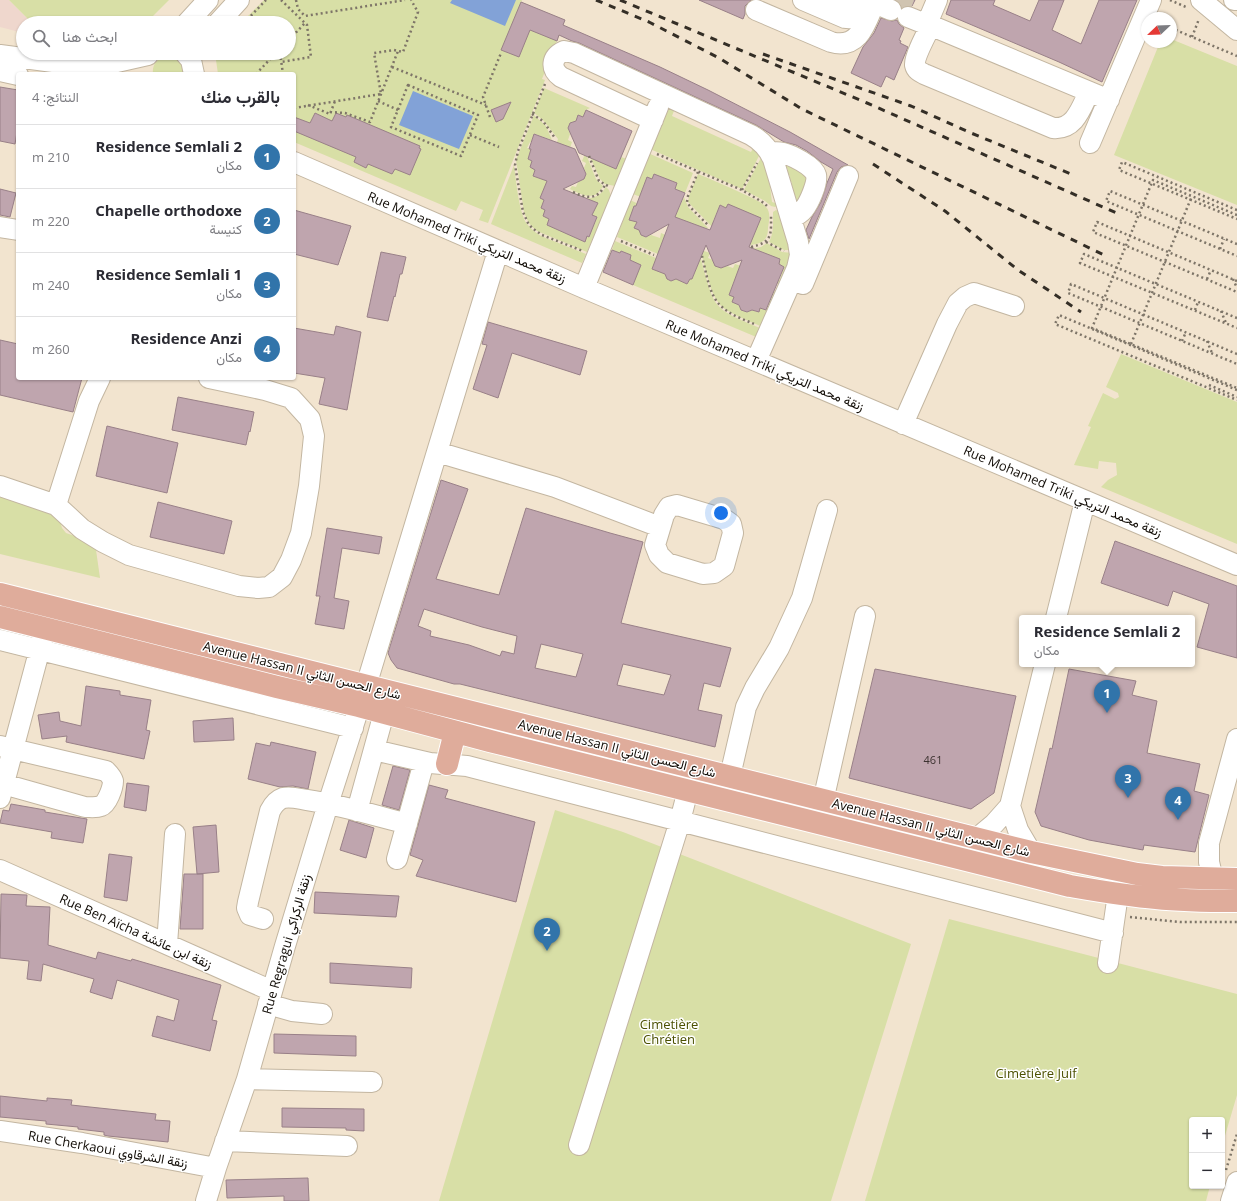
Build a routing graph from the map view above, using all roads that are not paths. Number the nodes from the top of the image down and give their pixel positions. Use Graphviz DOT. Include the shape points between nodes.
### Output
graph roads {
  1 [pos="208,0"];
  2 [pos="239,0"];
  3 [pos="803,0"];
  4 [pos="836,0"];
  5 [pos="1151,0"];
  6 [pos="1201,0"];
  7 [pos="1234,0"];
  8 [pos="1237,0"];
  9 [pos="891,6"];
  10 [pos="756,10"];
  11 [pos="193,16"];
  12 [pos="224,16"];
  13 [pos="932,16"];
  14 [pos="1237,16"];
  15 [pos="845,18"];
  16 [pos="1237,25"];
  17 [pos="1237,30"];
  18 [pos="835,43"];
  19 [pos="0,55"];
  20 [pos="16,57"];
  21 [pos="38,60"];
  22 [pos="125,60"];
  23 [pos="146,60"];
  24 [pos="68,64"];
  25 [pos="0,71"];
  26 [pos="85,72"];
  27 [pos="142,72"];
  28 [pos="16,75"];
  29 [pos="1089,92"];
  30 [pos="664,94"];
  31 [pos="1109,100"];
  32 [pos="653,120"];
  33 [pos="1090,143"];
  34 [pos="768,150"];
  35 [pos="296,163"];
  36 [pos="848,176"];
  37 [pos="791,218"];
  38 [pos="0,227"];
  39 [pos="16,230"];
  40 [pos="498,251"];
  41 [pos="584,288"];
  42 [pos="1014,306"];
  43 [pos="775,350"];
  44 [pos="756,361"];
  45 [pos="99,380"];
  46 [pos="218,380"];
  47 [pos="903,424"];
  48 [pos="437,452"];
  49 [pos="0,486"];
  50 [pos="1085,501"];
  51 [pos="56,506"];
  52 [pos="826,510"];
  53 [pos="660,527"];
  54 [pos="1237,565"];
  55 [pos="0,594"];
  56 [pos="1057,615"];
  57 [pos="865,616"];
  58 [pos="0,617"];
  59 [pos="45,629"];
  60 [pos="0,640"];
  61 [pos="39,650"];
  62 [pos="1044,667"];
  63 [pos="366,686"];
  64 [pos="359,706"];
  65 [pos="384,713"];
  66 [pos="353,728"];
  67 [pos="455,732"];
  68 [pos="1237,739"];
  69 [pos="7,747"];
  70 [pos="374,750"];
  71 [pos="424,762"];
  72 [pos="447,764"];
  73 [pos="730,776"];
  74 [pos="1,788"];
  75 [pos="688,790"];
  76 [pos="824,801"];
  77 [pos="328,804"];
  78 [pos="1010,806"];
  79 [pos="357,811"];
  80 [pos="680,821"];
  81 [pos="407,824"];
  82 [pos="175,834"];
  83 [pos="976,839"];
  84 [pos="1031,852"];
  85 [pos="397,859"];
  86 [pos="0,870"];
  87 [pos="1213,879"];
  88 [pos="1237,879"];
  89 [pos="1118,894"];
  90 [pos="1237,901"];
  91 [pos="263,919"];
  92 [pos="1113,933"];
  93 [pos="167,944"];
  94 [pos="1108,963"];
  95 [pos="270,998"];
  96 [pos="322,1014"];
  97 [pos="247,1079"];
  98 [pos="372,1082"];
  99 [pos="0,1131"];
  100 [pos="226,1141"];
  101 [pos="579,1145"];
  102 [pos="347,1146"];
  103 [pos="216,1168"];
  104 [pos="1232,1176"];
  105 [pos="206,1201"];
  106 [pos="1231,1201"];
  1 -- 11 [label="street"];
  2 -- 12 [label="street"];
  3 -- 15 [label="street"];
  4 -- 15 [label="street" via="855,10 854,17"];
  5 -- 31 [label="street"];
  6 -- 17 [label="street"];
  7 -- 8 [label="street"];
  9 -- 13 [label="street" via="923,23"];
  9 -- 18 [label="street" via="863,29 858,37 849,42"];
  10 -- 18 [label="street"];
  13 -- 29 [label="street"];
  13 -- 29 [label="street" via="916,56 915,64 921,73 1053,128 1064,127 1074,121"];
  14 -- 16 [label="street"];
  15 -- 18 [label="street"];
  19 -- 20 [label="street"];
  21 -- 24 [label="street"];
  22 -- 24 [label="street"];
  23 -- 27 [label="street"];
  24 -- 26 [label="street"];
  25 -- 28 [label="street"];
  29 -- 31 [label="street"];
  30 -- 32 [label="street"];
  30 -- 32 [label="street" via="569,51 556,56 554,70 561,78"];
  30 -- 34 [label="street" via="751,135 762,142"];
  31 -- 33 [label="street"];
  32 -- 41 [label="street"];
  34 -- 37 [label="street"];
  34 -- 37 [label="street" via="787,154 811,167 816,175 816,185 808,204"];
  35 -- 40 [label="street, Rue Mohamed Triki زنقة محمد التريكي"];
  36 -- 43 [label="street"];
  37 -- 44 [label="street" via="798,242 799,261"];
  38 -- 39 [label="street"];
  40 -- 41 [label="street, Rue Mohamed Triki زنقة محمد التريكي"];
  40 -- 48 [label="street, Rue Regragui زنقة الركراكي"];
  41 -- 44 [label="street, Rue Mohamed Triki زنقة محمد التريكي"];
  42 -- 47 [label="street" via="974,293 958,303"];
  44 -- 47 [label="street, Rue Mohamed Triki زنقة محمد التريكي"];
  45 -- 51 [label="street" via="89,401"];
  46 -- 51 [label="street" via="291,398 310,419 314,436 301,533 282,577 269,587 239,586 130,555 82,529"];
  47 -- 50 [label="street, Rue Mohamed Triki زنقة محمد التريكي"];
  48 -- 53 [label="street" via="556,487"];
  48 -- 63 [label="street, Rue Regragui زنقة الركراكي"];
  49 -- 51 [label="street"];
  50 -- 54 [label="street, Rue Mohamed Triki زنقة محمد التريكي"];
  50 -- 56 [label="street"];
  52 -- 73 [label="street" via="802,598 779,648 746,707"];
  55 -- 63 [label="main road, Avenue Hassan II شارع الحسن الثاني"];
  57 -- 76 [label="street"];
  58 -- 59 [label="main road, Avenue Hassan II شارع الحسن الثاني"];
  59 -- 61 [label="street"];
  59 -- 64 [label="main road, Avenue Hassan II شارع الحسن الثاني"];
  60 -- 61 [label="street"];
  61 -- 66 [label="street"];
  61 -- 69 [label="street"];
  62 -- 78 [label="street"];
  63 -- 64 [label="street, Rue Regragui زنقة الركراكي"];
  63 -- 73 [label="main road, Avenue Hassan II شارع الحسن الثاني"];
  64 -- 65 [label="main road, Avenue Hassan II شارع الحسن الثاني"];
  64 -- 66 [label="street, Rue Regragui زنقة الركراكي"];
  65 -- 67 [label="main road, Avenue Hassan II شارع الحسن الثاني"];
  65 -- 70 [label="street"];
  66 -- 77 [label="street, Rue Regragui زنقة الركراكي"];
  67 -- 72 [label="main road"];
  67 -- 75 [label="main road, Avenue Hassan II شارع الحسن الثاني"];
  68 -- 87 [label="street" via="1209,843 1209,862"];
  69 -- 74 [label="street"];
  69 -- 74 [label="street" via="106,771 113,781 106,804 95,808"];
  70 -- 71 [label="street"];
  70 -- 79 [label="street"];
  71 -- 72 [label="street"];
  71 -- 81 [label="street"];
  72 -- 80 [label="street" via="467,766"];
  73 -- 76 [label="main road, Avenue Hassan II شارع الحسن الثاني"];
  75 -- 80 [label="street"];
  75 -- 89 [label="main road, Avenue Hassan II شارع الحسن الثاني" via="1070,886"];
  76 -- 83 [label="main road, Avenue Hassan II شارع الحسن الثاني"];
  77 -- 79 [label="street"];
  77 -- 91 [label="street" via="289,798 282,799 272,806 247,908 250,915"];
  77 -- 95 [label="street, Rue Regragui زنقة الركراكي"];
  78 -- 83 [label="street"];
  78 -- 84 [label="street" via="1018,830"];
  79 -- 81 [label="street"];
  80 -- 92 [label="street"];
  80 -- 101 [label="street"];
  81 -- 85 [label="street"];
  82 -- 93 [label="street"];
  83 -- 84 [label="main road, Avenue Hassan II شارع الحسن الثاني"];
  84 -- 87 [label="main road, Avenue Hassan II شارع الحسن الثاني" via="1137,874"];
  86 -- 93 [label="street, Rue Ben Aïcha زنقة ابن عائشة"];
  87 -- 88 [label="main road, Avenue Hassan II شارع الحسن الثاني"];
  89 -- 90 [label="main road, Avenue Hassan II شارع الحسن الثاني" via="1179,900"];
  89 -- 92 [label="street"];
  92 -- 94 [label="street"];
  93 -- 95 [label="street, Rue Ben Aïcha زنقة ابن عائشة"];
  95 -- 96 [label="street, Rue Ben Aïcha زنقة ابن عائشة" via="292,1011"];
  95 -- 97 [label="street, Rue Regragui زنقة الركراكي"];
  97 -- 98 [label="street"];
  97 -- 100 [label="street, Rue Regragui زنقة الركراكي"];
  99 -- 103 [label="street, Rue Cherkaoui زنقة الشرقاوي" via="82,1143"];
  100 -- 102 [label="street"];
  100 -- 103 [label="street, Rue Regragui زنقة الركراكي"];
  103 -- 105 [label="street, Rue Regragui زنقة الركراكي"];
  104 -- 106 [label="street"];
}
